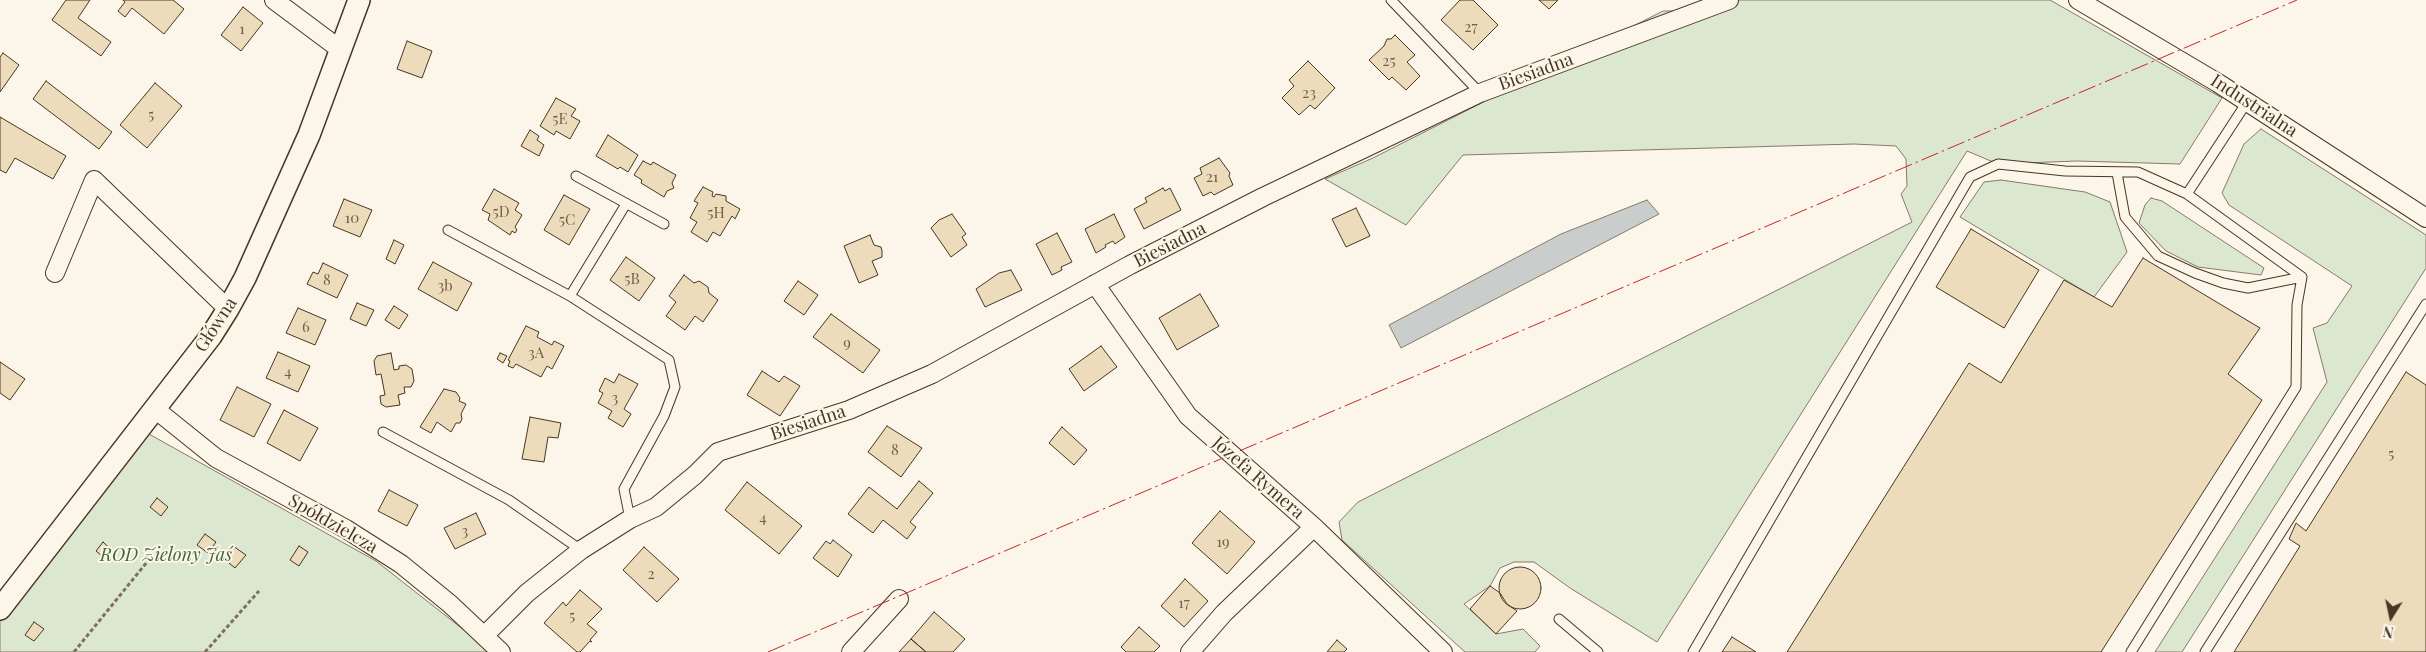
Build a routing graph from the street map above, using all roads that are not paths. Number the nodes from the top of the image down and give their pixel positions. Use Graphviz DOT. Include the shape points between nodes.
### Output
graph roads {
  1 [pos="274,0"];
  2 [pos="359,0"];
  3 [pos="1391,0"];
  4 [pos="1730,0"];
  5 [pos="2078,0"];
  6 [pos="340,50"];
  7 [pos="1480,93"];
  8 [pos="2247,102"];
  9 [pos="2117,173"];
  10 [pos="576,176"];
  11 [pos="2187,194"];
  12 [pos="626,204"];
  13 [pos="2426,218"];
  14 [pos="664,224"];
  15 [pos="448,230"];
  16 [pos="55,273"];
  17 [pos="2302,277"];
  18 [pos="1095,284"];
  19 [pos="570,296"];
  20 [pos="2426,304"];
  21 [pos="228,309"];
  22 [pos="156,409"];
  23 [pos="383,432"];
  24 [pos="630,519"];
  25 [pos="1314,527"];
  26 [pos="581,550"];
  27 [pos="899,599"];
  28 [pos="2,601"];
  29 [pos="1559,619"];
  30 [pos="484,636"];
  31 [pos="501,652"];
  32 [pos="851,652"];
  33 [pos="1190,652"];
  34 [pos="1443,652"];
  35 [pos="1598,652"];
  36 [pos="1693,652"];
  37 [pos="2131,652"];
  38 [pos="2205,652"];
  1 -- 6 [label="street"];
  2 -- 6 [label="street, Główna"];
  3 -- 7 [label="lane"];
  4 -- 7 [label="street, Biesiadna"];
  5 -- 8 [label="street, Industrialna"];
  6 -- 21 [label="street, Główna" via="284,194"];
  7 -- 18 [label="street, Biesiadna" via="1263,197"];
  8 -- 11 [label="lane"];
  8 -- 13 [label="street, Industrialna"];
  9 -- 11 [label="lane" via="2138,172"];
  9 -- 17 [label="lane" via="2125,217 2158,256 2209,278 2248,288"];
  9 -- 36 [label="lane" via="1998,164 1970,177"];
  10 -- 12 [label="lane"];
  11 -- 17 [label="lane"];
  12 -- 14 [label="lane"];
  12 -- 19 [label="lane"];
  15 -- 19 [label="lane"];
  16 -- 21 [label="street" via="94,180"];
  17 -- 37 [label="lane" via="2297,305 2296,388"];
  18 -- 24 [label="street, Biesiadna" via="932,374 849,410 718,452 656,507"];
  18 -- 25 [label="street, Józefa Rymera" via="1188,416"];
  19 -- 24 [label="lane" via="669,360 675,387 664,416 624,489"];
  20 -- 38 [label="lane"];
  21 -- 22 [label="street, Główna"];
  22 -- 28 [label="street, Główna"];
  22 -- 30 [label="street, Spółdzielcza" via="216,458 346,529 401,564"];
  23 -- 26 [label="lane" via="509,500"];
  24 -- 26 [label="street, Biesiadna"];
  25 -- 33 [label="street" via="1224,613"];
  25 -- 34 [label="street, Józefa Rymera"];
  26 -- 30 [label="street, Biesiadna" via="527,593"];
  27 -- 32 [label="street"];
  29 -- 35 [label="lane"];
  30 -- 31 [label="street, Spółdzielcza"];
}
